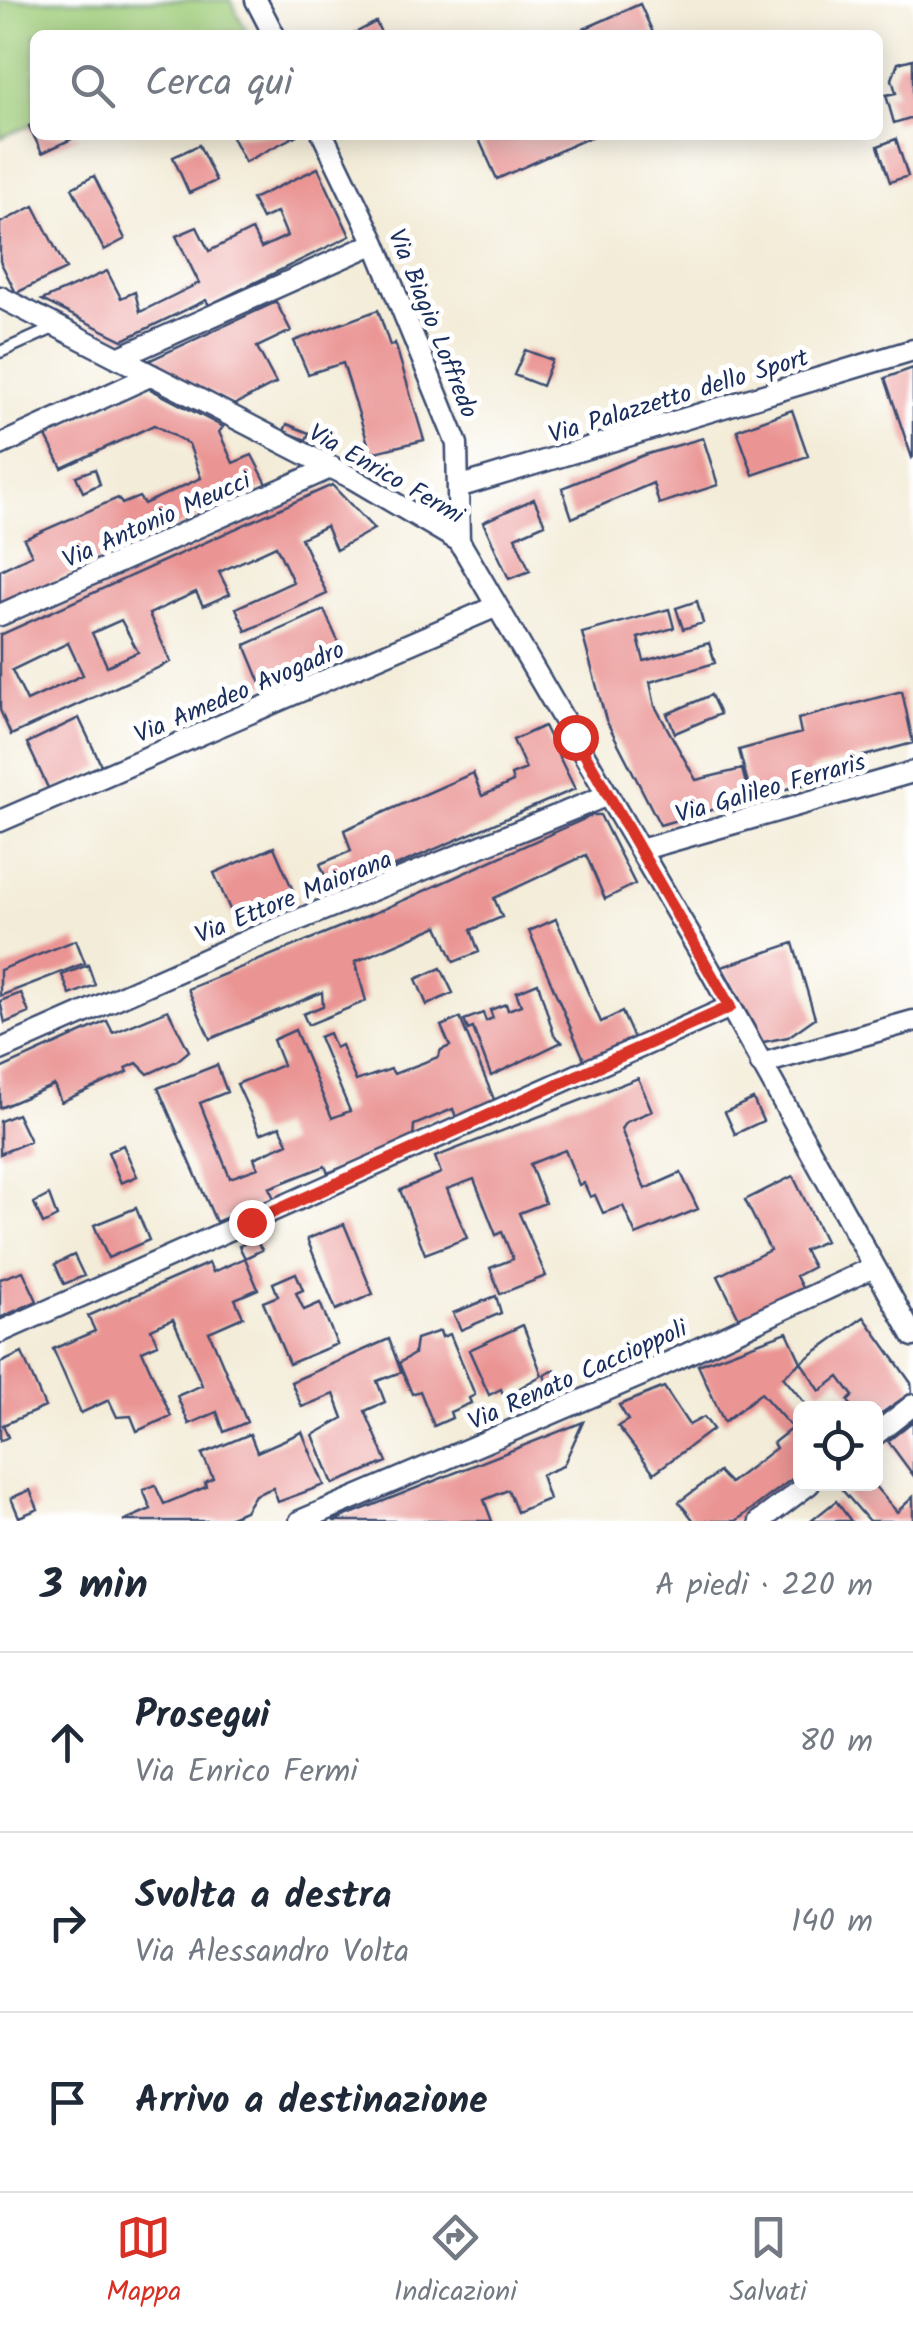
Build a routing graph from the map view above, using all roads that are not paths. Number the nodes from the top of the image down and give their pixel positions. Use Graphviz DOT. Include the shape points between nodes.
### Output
graph roads {
  1 [pos="256,0"];
  2 [pos="271,30"];
  3 [pos="324,140"];
  4 [pos="375,243"];
  5 [pos="0,298"];
  6 [pos="56,327"];
  7 [pos="913,350"];
  8 [pos="0,352"];
  9 [pos="118,358"];
  10 [pos="152,375"];
  11 [pos="0,445"];
  12 [pos="332,468"];
  13 [pos="458,487"];
  14 [pos="459,540"];
  15 [pos="498,606"];
  16 [pos="0,615"];
  17 [pos="913,772"];
  18 [pos="608,795"];
  19 [pos="0,821"];
  20 [pos="640,850"];
  21 [pos="730,1007"];
  22 [pos="913,1020"];
  23 [pos="0,1050"];
  24 [pos="761,1064"];
  25 [pos="872,1268"];
  26 [pos="0,1332"];
  27 [pos="913,1336"];
  28 [pos="913,1405"];
  29 [pos="883,1429"];
  30 [pos="801,1491"];
  31 [pos="300,1521"];
  32 [pos="760,1521"];
  1 -- 2 [label="street"];
  3 -- 4 [label="street, Via Biagio Loffredo"];
  4 -- 9 [label="street"];
  4 -- 13 [label="street, Via Biagio Loffredo" via="456,444"];
  5 -- 6 [label="street, Via Enrico Fermi"];
  6 -- 8 [label="lane"];
  6 -- 9 [label="street, Via Enrico Fermi"];
  7 -- 13 [label="street, Via Palazzetto dello Sport"];
  9 -- 10 [label="street, Via Enrico Fermi"];
  10 -- 11 [label="street"];
  10 -- 12 [label="street, Via Enrico Fermi"];
  12 -- 14 [label="street, Via Enrico Fermi"];
  12 -- 16 [label="street, Via Antonio Meucci"];
  13 -- 14 [label="street, Via Biagio Loffredo"];
  14 -- 15 [label="street, Via Enrico Fermi"];
  15 -- 18 [label="street, Via Enrico Fermi"];
  15 -- 19 [label="street, Via Amedeo Avogadro"];
  17 -- 20 [label="street, Via Galileo Ferraris"];
  18 -- 20 [label="street, Via Enrico Fermi"];
  18 -- 23 [label="street, Via Ettore Maiorana" via="251,939"];
  20 -- 21 [label="street, Via Enrico Fermi"];
  21 -- 24 [label="street, Via Enrico Fermi"];
  21 -- 26 [label="street"];
  22 -- 24 [label="street"];
  24 -- 25 [label="street, Via Enrico Fermi"];
  25 -- 27 [label="street, Via Enrico Fermi"];
  25 -- 31 [label="street, Via Renato Caccioppoli"];
  28 -- 29 [label="street"];
  30 -- 32 [label="street"];
}
